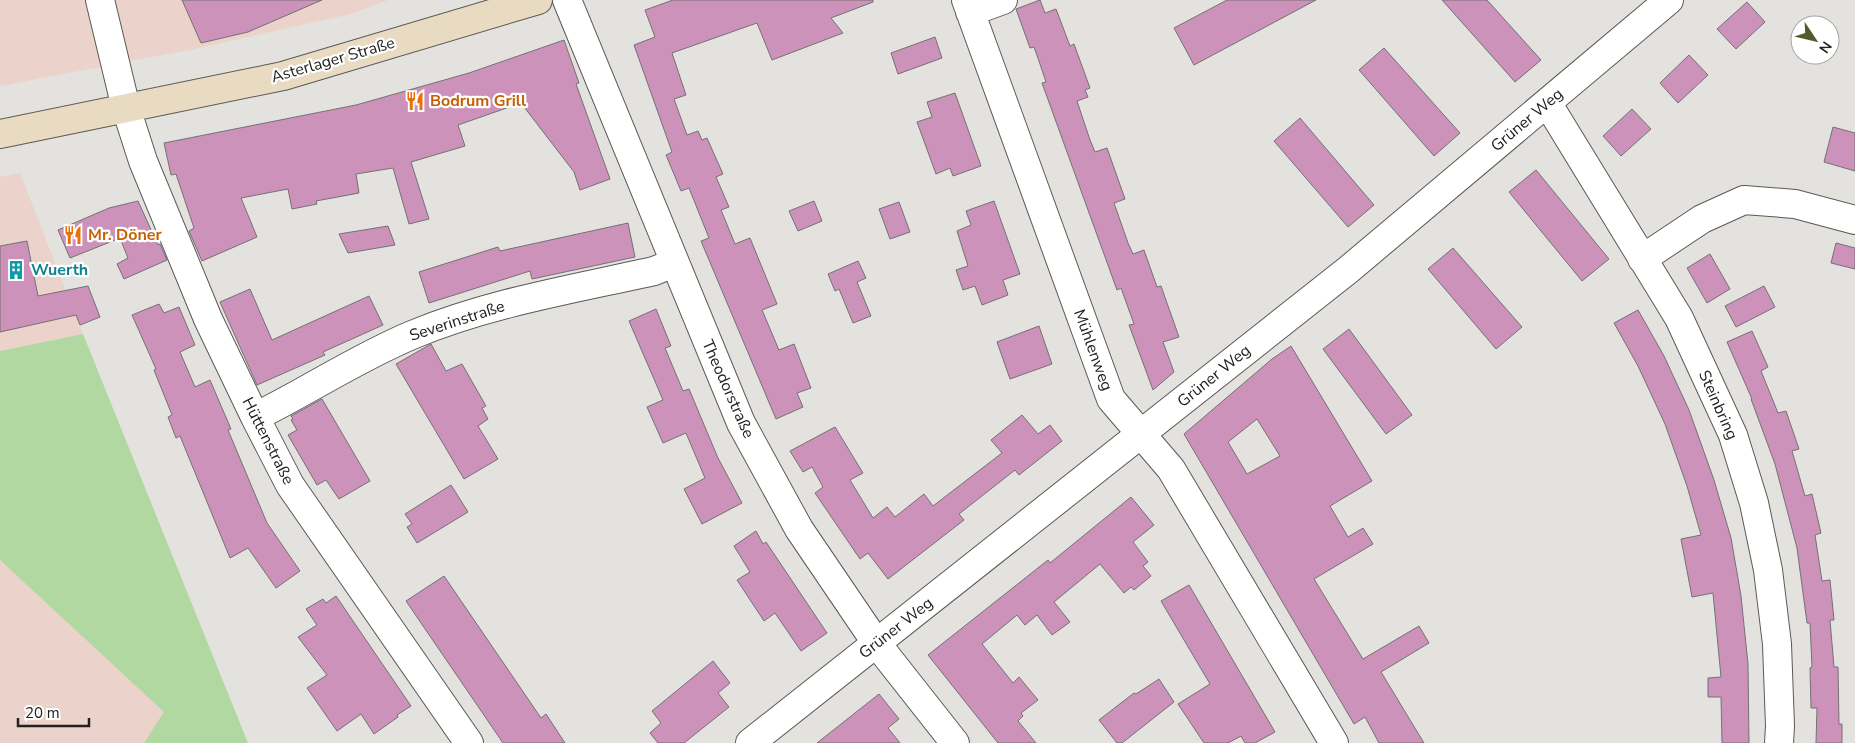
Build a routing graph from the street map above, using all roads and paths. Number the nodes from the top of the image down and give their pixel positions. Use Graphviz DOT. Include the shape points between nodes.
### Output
graph roads {
  1 [pos="100,0"];
  2 [pos="538,0"];
  3 [pos="567,0"];
  4 [pos="1003,0"];
  5 [pos="1669,0"];
  6 [pos="968,6"];
  7 [pos="1548,104"];
  8 [pos="126,108"];
  9 [pos="0,134"];
  10 [pos="1855,220"];
  11 [pos="1642,259"];
  12 [pos="674,263"];
  13 [pos="255,418"];
  14 [pos="1142,434"];
  15 [pos="877,644"];
  16 [pos="469,743"];
  17 [pos="750,743"];
  18 [pos="955,743"];
  19 [pos="1334,743"];
  20 [pos="1779,743"];
  1 -- 8 [label="street"];
  2 -- 8 [label="main road, Asterlager Straße" via="283,76"];
  3 -- 12 [label="street, Theodorstraße"];
  4 -- 6 [label="street"];
  5 -- 7 [label="street, Grüner Weg"];
  6 -- 14 [label="street, Mühlenweg" via="1111,399"];
  7 -- 11 [label="street, Steinbring"];
  7 -- 14 [label="street, Grüner Weg" via="1348,270"];
  8 -- 9 [label="main road, Asterlager Straße"];
  8 -- 13 [label="street, Hüttenstraße" via="143,161 208,319"];
  10 -- 11 [label="street" via="1796,204 1744,200 1702,219"];
  11 -- 20 [label="street, Steinbring" via="1679,318 1733,435 1754,503 1768,570 1777,644"];
  12 -- 13 [label="street, Severinstraße" via="654,272 507,304 412,335 365,357"];
  12 -- 15 [label="street, Theodorstraße" via="741,423 799,529"];
  13 -- 16 [label="street, Hüttenstraße" via="290,485"];
  14 -- 15 [label="street, Grüner Weg"];
  14 -- 19 [label="street, Mühlenweg" via="1171,469"];
  15 -- 17 [label="street, Grüner Weg"];
  15 -- 18 [label="street, Theodorstraße"];
}
